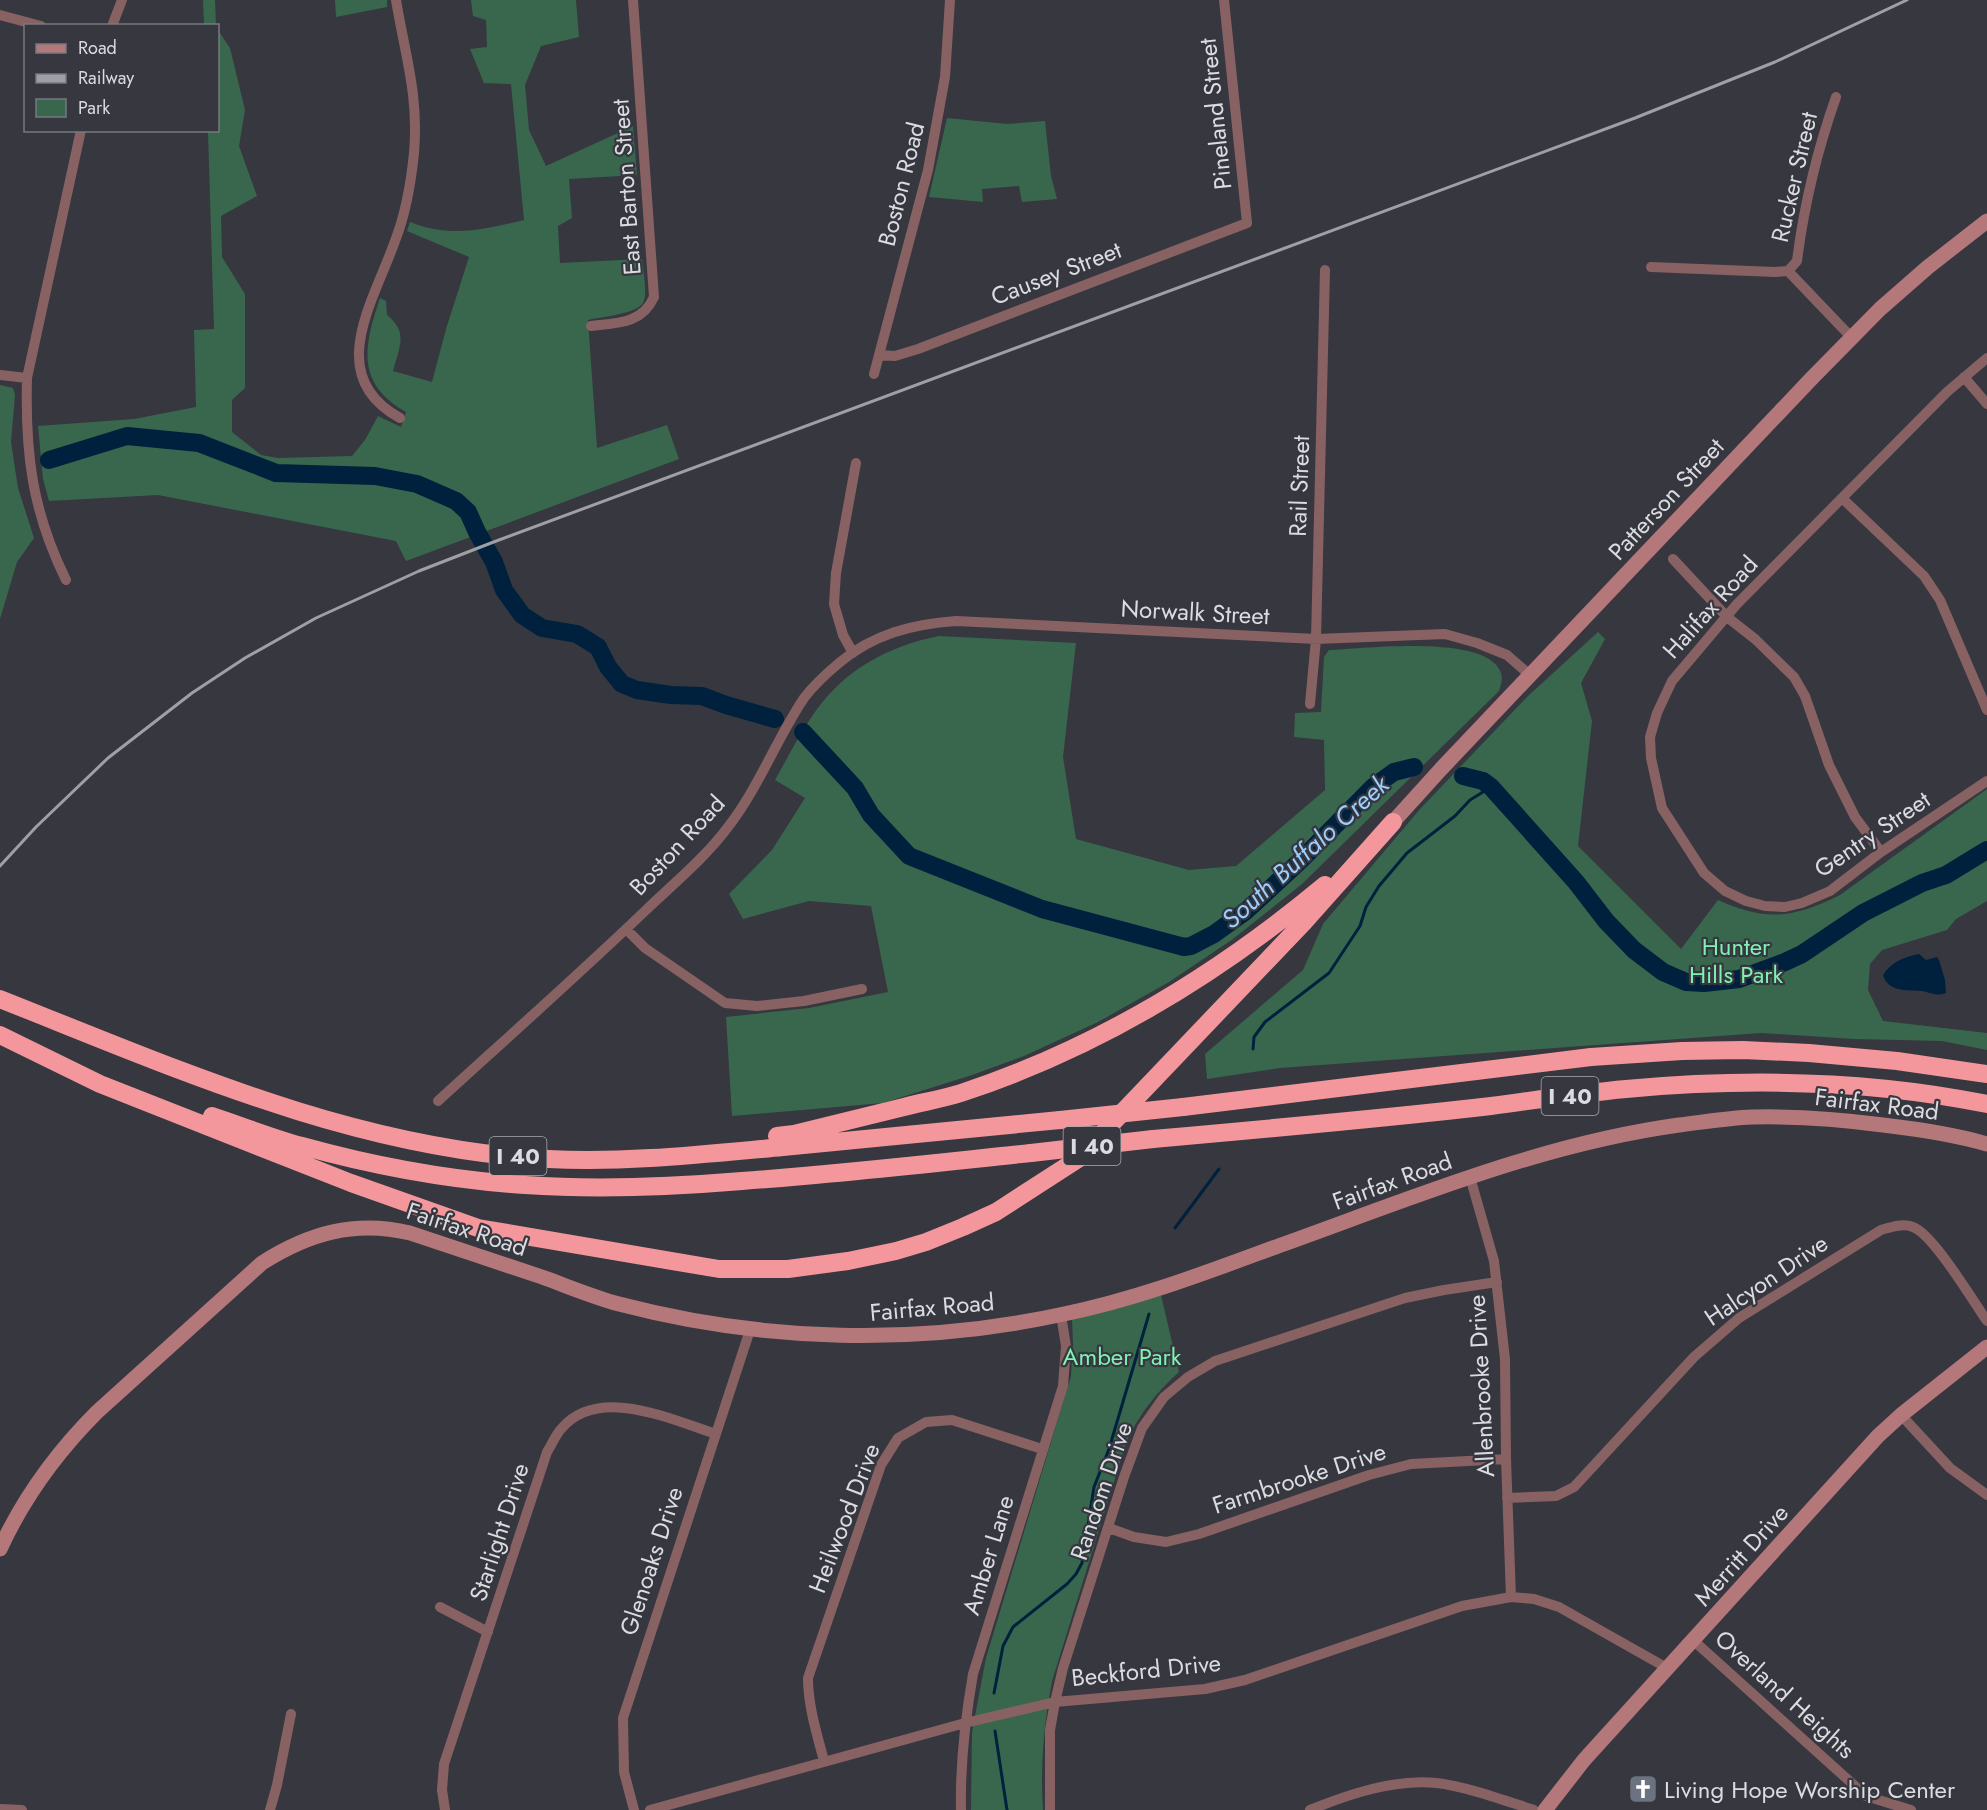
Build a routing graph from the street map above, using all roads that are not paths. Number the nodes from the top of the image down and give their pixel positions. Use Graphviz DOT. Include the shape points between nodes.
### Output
graph roads {
  1 [pos="122,0"];
  2 [pos="396,0"];
  3 [pos="633,0"];
  4 [pos="950,0"];
  5 [pos="1224,0"];
  6 [pos="0,15"];
  7 [pos="34,24"];
  8 [pos="113,24"];
  9 [pos="1836,97"];
  10 [pos="81,132"];
  11 [pos="1987,221"];
  12 [pos="1247,224"];
  13 [pos="1651,267"];
  14 [pos="1325,270"];
  15 [pos="1788,271"];
  16 [pos="591,326"];
  17 [pos="1852,338"];
  18 [pos="879,355"];
  19 [pos="1987,358"];
  20 [pos="874,374"];
  21 [pos="0,375"];
  22 [pos="1964,377"];
  23 [pos="27,378"];
  24 [pos="1987,404"];
  25 [pos="400,418"];
  26 [pos="856,463"];
  27 [pos="1843,499"];
  28 [pos="1673,560"];
  29 [pos="66,580"];
  30 [pos="1727,617"];
  31 [pos="1316,639"];
  32 [pos="853,653"];
  33 [pos="1530,675"];
  34 [pos="1310,704"];
  35 [pos="1987,710"];
  36 [pos="1987,782"];
  37 [pos="1393,822"];
  38 [pos="1881,852"];
  39 [pos="1776,907"];
  40 [pos="626,929"];
  41 [pos="862,989"];
  42 [pos="0,999"];
  43 [pos="0,1035"];
  44 [pos="1987,1074"];
  45 [pos="438,1101"];
  46 [pos="1987,1104"];
  47 [pos="1987,1144"];
  48 [pos="630,1160"];
  49 [pos="1470,1177"];
  50 [pos="1497,1282"];
  51 [pos="1061,1315"];
  52 [pos="1987,1321"];
  53 [pos="750,1330"];
  54 [pos="1987,1347"];
  55 [pos="1901,1415"];
  56 [pos="716,1434"];
  57 [pos="1042,1449"];
  58 [pos="1506,1459"];
  59 [pos="1987,1495"];
  60 [pos="1507,1498"];
  61 [pos="1109,1528"];
  62 [pos="0,1549"];
  63 [pos="1511,1597"];
  64 [pos="440,1607"];
  65 [pos="488,1632"];
  66 [pos="1694,1641"];
  67 [pos="1666,1668"];
  68 [pos="1055,1702"];
  69 [pos="291,1714"];
  70 [pos="964,1723"];
  71 [pos="824,1761"];
  72 [pos="0,1809"];
  73 [pos="22,1810"];
  74 [pos="270,1810"];
  75 [pos="445,1810"];
  76 [pos="634,1810"];
  77 [pos="650,1810"];
  78 [pos="961,1810"];
  79 [pos="1050,1810"];
  80 [pos="1310,1810"];
  81 [pos="1534,1810"];
  82 [pos="1545,1810"];
  83 [pos="1911,1810"];
  1 -- 8 [label="street"];
  2 -- 25 [label="street" via="412,75 416,134 398,234 360,332 358,352 369,393"];
  3 -- 16 [label="street, East Barton Street" via="654,297 636,318"];
  4 -- 18 [label="street, Boston Road" via="945,77 928,170"];
  5 -- 12 [label="street, Pineland Street"];
  6 -- 7 [label="street"];
  9 -- 15 [label="street, Rucker Street" via="1820,142 1797,261"];
  10 -- 23 [label="street"];
  11 -- 17 [label="street, Patterson Street" via="1928,267"];
  12 -- 18 [label="street, Causey Street" via="918,349 895,356"];
  13 -- 15 [label="street, Rucker Street"];
  14 -- 31 [label="street, Rail Street"];
  15 -- 17 [label="street"];
  17 -- 33 [label="street, Patterson Street"];
  18 -- 20 [label="street, Boston Road"];
  19 -- 22 [label="street, Halifax Road"];
  21 -- 23 [label="street"];
  22 -- 24 [label="street"];
  22 -- 27 [label="street, Halifax Road"];
  23 -- 29 [label="street" via="28,462 52,552"];
  26 -- 32 [label="street" via="834,604 843,636"];
  27 -- 30 [label="street, Halifax Road"];
  27 -- 35 [label="street" via="1924,576 1954,632"];
  28 -- 30 [label="street"];
  30 -- 38 [label="street" via="1794,677 1805,696 1829,765 1856,817"];
  30 -- 39 [label="street, Halifax Road" via="1672,681 1650,737 1652,767 1662,808 1704,873 1725,891 1746,901"];
  31 -- 32 [label="street, Norwalk Street" via="956,621 892,632"];
  31 -- 33 [label="street, Norwalk Street" via="1445,634 1507,655"];
  31 -- 34 [label="street, Rail Street"];
  32 -- 40 [label="street, Boston Road" via="805,698 728,828"];
  33 -- 37 [label="street, Patterson Street"];
  36 -- 38 [label="street, Gentry Street"];
  37 -- 43 [label="highway" via="1304,922 1078,1159 996,1212 963,1227 896,1251 848,1261 788,1269 719,1269 478,1228 351,1183 100,1084"];
  37 -- 48 [label="highway" via="1278,923 1178,993 1041,1063 960,1093 794,1134"];
  38 -- 39 [label="street, Gentry Street" via="1830,891 1802,903"];
  40 -- 41 [label="street" via="645,948 725,1003 757,1006"];
  40 -- 45 [label="street, Boston Road"];
  42 -- 48 [label="highway, I 40" via="256,1099 346,1126 462,1149 547,1159"];
  43 -- 46 [label="highway, I 40, bridge" via="301,1146 455,1178 616,1189 816,1176 1684,1084 1852,1086"];
  44 -- 48 [label="highway, I 40, bridge" via="1809,1053 1682,1051 1591,1057 1060,1120"];
  47 -- 49 [label="street, Fairfax Road" via="1917,1129 1850,1121 1752,1117 1605,1138"];
  49 -- 50 [label="street, Allenbrooke Drive"];
  49 -- 51 [label="street, Fairfax Road" via="1184,1280"];
  50 -- 58 [label="street, Allenbrooke Drive" via="1505,1359"];
  50 -- 61 [label="street, Random Drive" via="1406,1298 1215,1361 1188,1377 1164,1396 1142,1428"];
  51 -- 53 [label="street, Fairfax Road" via="921,1335 832,1336"];
  51 -- 57 [label="street, Amber Lane" via="1066,1346 1063,1386"];
  52 -- 60 [label="street, Halcyon Drive" via="1929,1239 1914,1227 1899,1225 1881,1230 1739,1318 1694,1357 1574,1486 1556,1496"];
  53 -- 56 [label="street, Glenoaks Drive"];
  53 -- 62 [label="street, Fairfax Road" via="614,1303 388,1228 336,1230 285,1248 262,1263 97,1412 47,1468"];
  54 -- 55 [label="street, Merritt Drive"];
  55 -- 59 [label="street" via="1950,1468"];
  55 -- 66 [label="street, Merritt Drive"];
  56 -- 65 [label="street, Starlight Drive" via="620,1406 582,1413 562,1427 547,1452"];
  56 -- 76 [label="street, Glenoaks Drive" via="623,1718 624,1772"];
  57 -- 70 [label="street, Amber Lane" via="973,1674"];
  57 -- 71 [label="street, Heilwood Drive" via="952,1420 926,1422 898,1438 881,1465 808,1678 813,1720"];
  58 -- 60 [label="street, Allenbrooke Drive"];
  58 -- 61 [label="street, Farmbrooke Drive" via="1411,1464 1166,1542 1134,1538"];
  60 -- 63 [label="street, Allenbrooke Drive"];
  61 -- 68 [label="street, Random Drive"];
  63 -- 67 [label="street, Beckford Drive" via="1558,1607"];
  63 -- 68 [label="street, Beckford Drive" via="1462,1606 1245,1680 1205,1689"];
  64 -- 65 [label="street"];
  65 -- 75 [label="street, Starlight Drive" via="444,1764"];
  66 -- 67 [label="street, Merritt Drive"];
  66 -- 83 [label="street, Overland Heights" via="1866,1796"];
  67 -- 82 [label="street, Merritt Drive"];
  68 -- 70 [label="street, Beckford Drive"];
  68 -- 79 [label="street, Random Drive" via="1050,1730"];
  69 -- 74 [label="street"];
  70 -- 71 [label="street, Beckford Drive"];
  70 -- 78 [label="street, Amber Lane"];
  71 -- 77 [label="street, Beckford Drive"];
  72 -- 73 [label="street"];
  80 -- 81 [label="street" via="1366,1791 1437,1783"];
}
